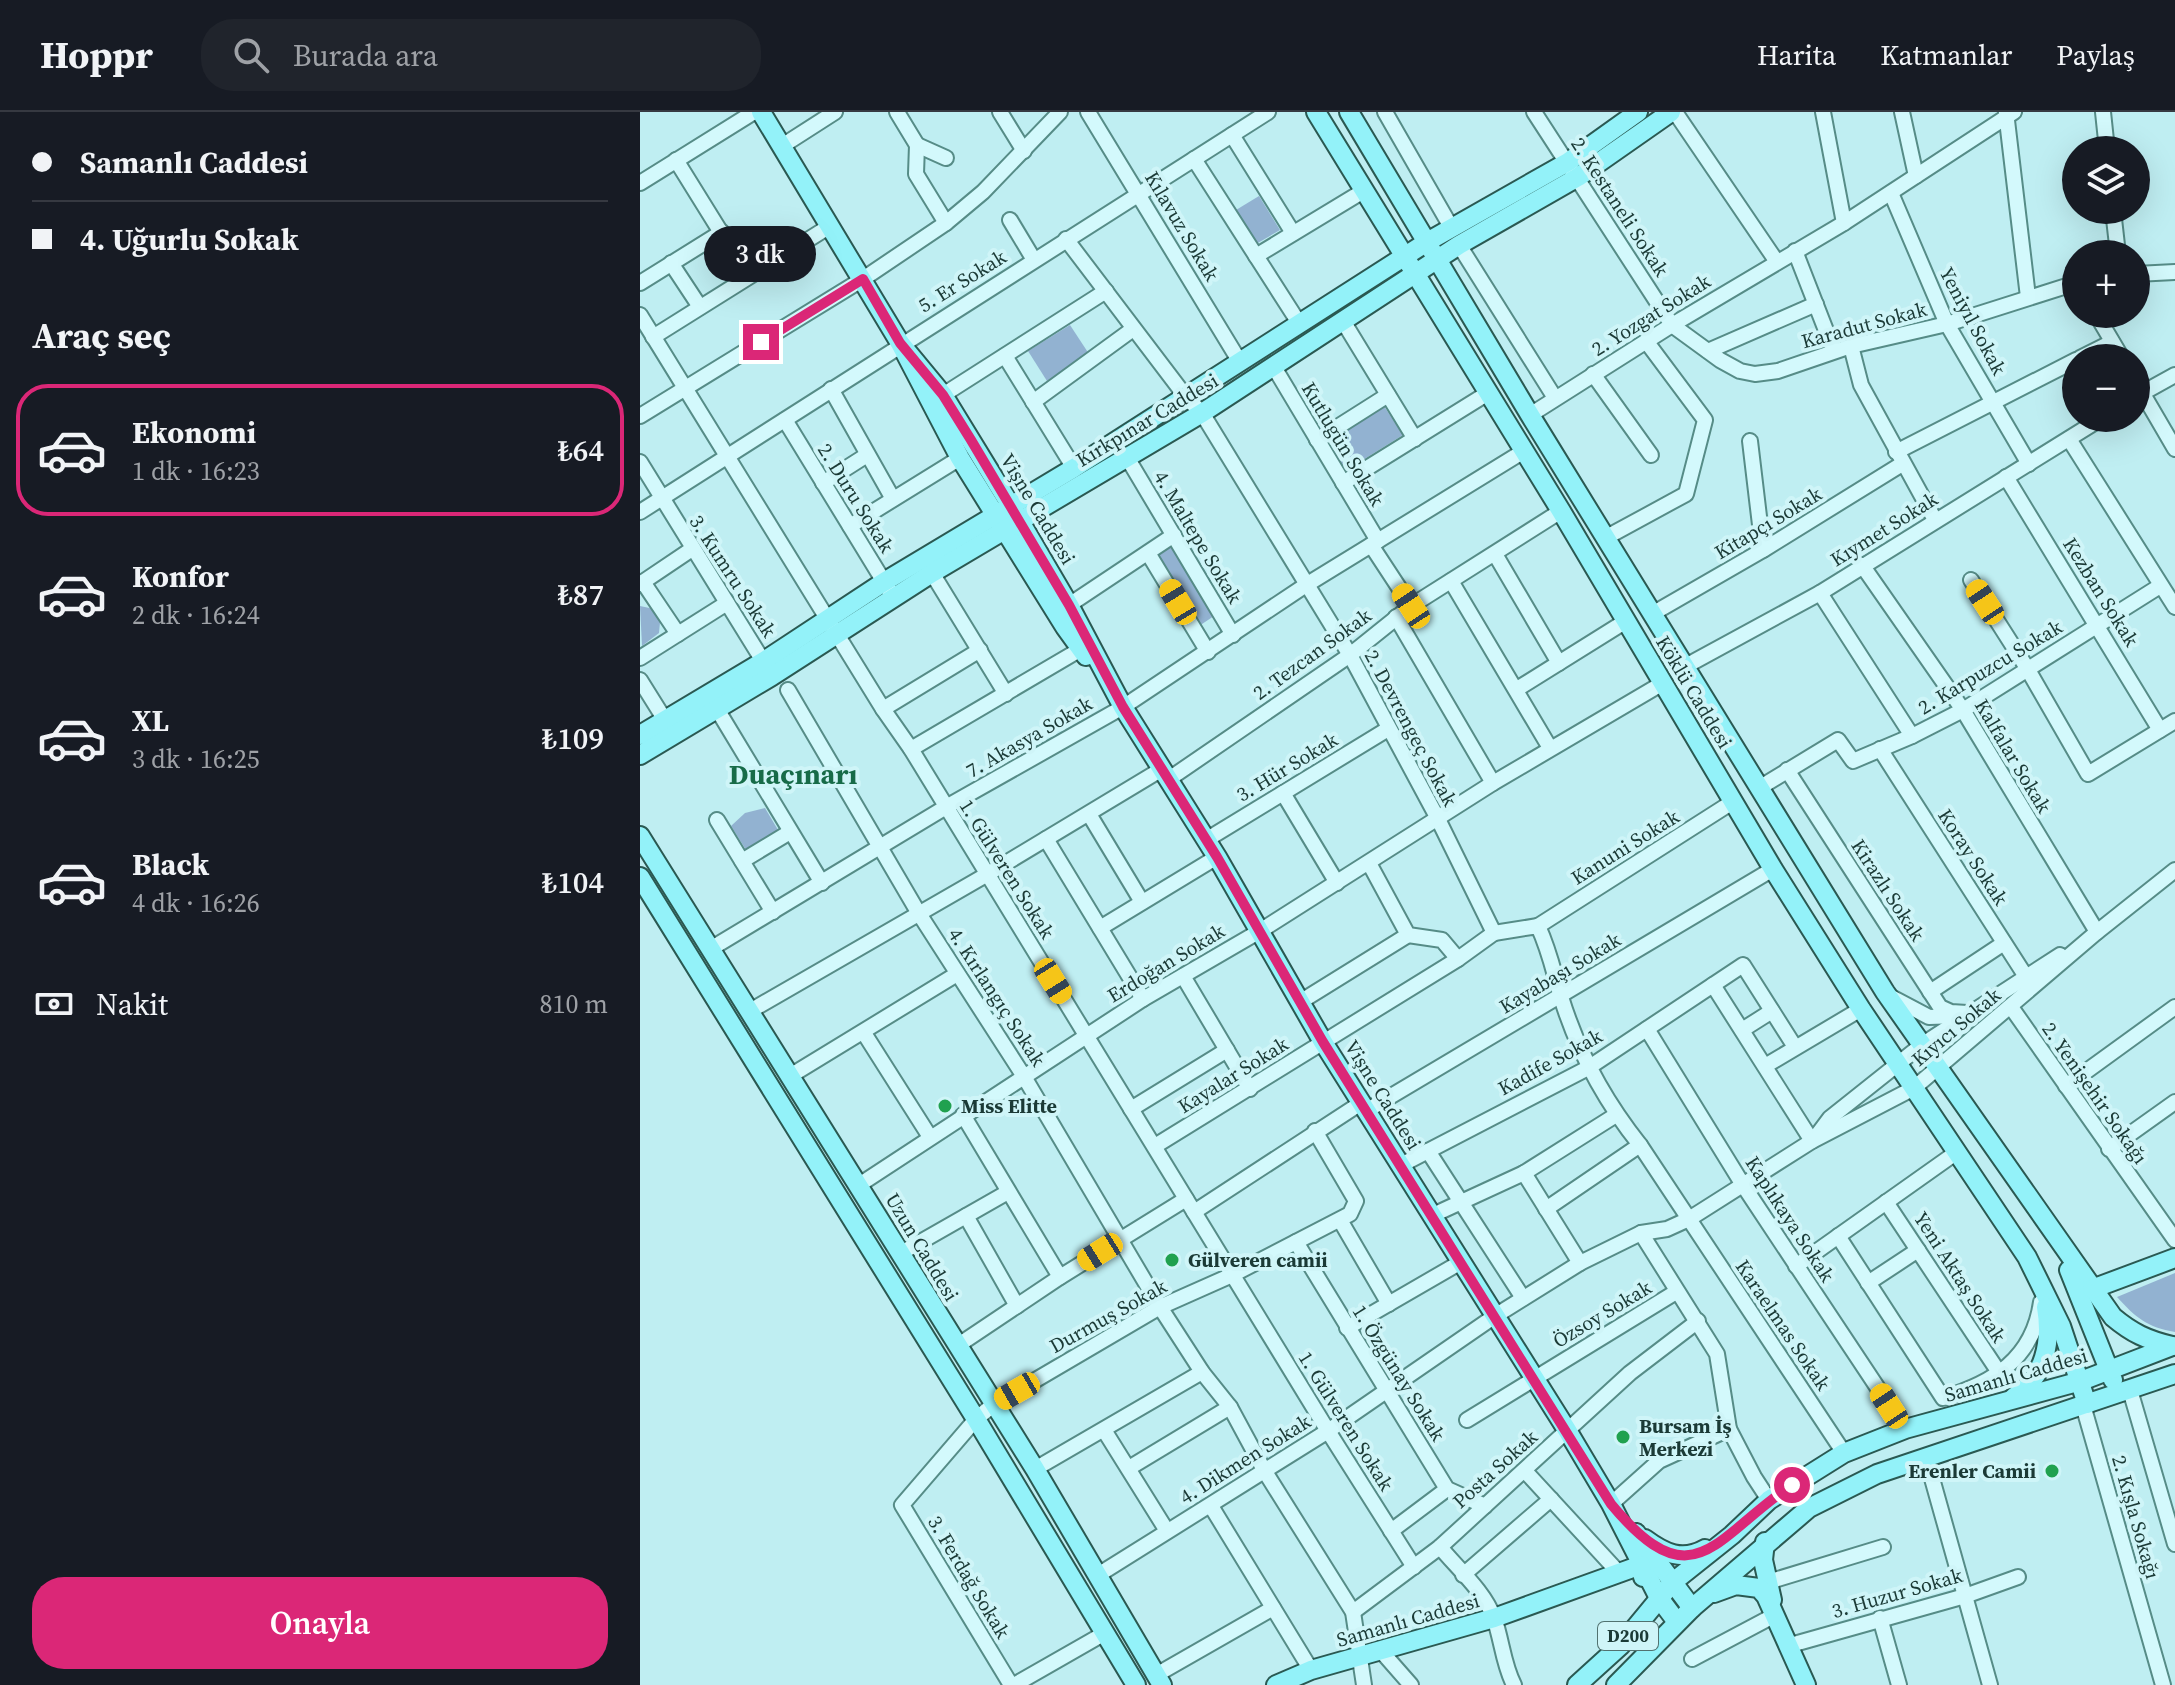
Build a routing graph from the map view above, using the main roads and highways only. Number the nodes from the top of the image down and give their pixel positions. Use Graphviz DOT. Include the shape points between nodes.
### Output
graph roads {
  1 [pos="761,112"];
  2 [pos="1316,112"];
  3 [pos="1349,112"];
  4 [pos="1638,112"];
  5 [pos="1673,112"];
  6 [pos="1573,170"];
  7 [pos="1427,242"];
  8 [pos="1403,257"];
  9 [pos="1437,258"];
  10 [pos="1414,274"];
  11 [pos="900,343"];
  12 [pos="1007,518"];
  13 [pos="889,589"];
  14 [pos="768,668"];
  15 [pos="1123,707"];
  16 [pos="640,735"];
  17 [pos="640,755"];
  18 [pos="640,836"];
  19 [pos="640,877"];
  20 [pos="2036,1207"];
  21 [pos="2175,1258"];
  22 [pos="2043,1289"];
  23 [pos="2092,1289"];
  24 [pos="2174,1346"];
  25 [pos="2109,1370"];
  26 [pos="2175,1374"];
  27 [pos="2081,1381"];
  28 [pos="2124,1392"];
  29 [pos="2009,1400"];
  30 [pos="2085,1405"];
  31 [pos="1611,1504"];
  32 [pos="1634,1531"];
  33 [pos="1732,1535"];
  34 [pos="1765,1542"];
  35 [pos="1641,1565"];
  36 [pos="1673,1582"];
  37 [pos="1763,1585"];
  38 [pos="1708,1595"];
  39 [pos="1659,1598"];
  40 [pos="1692,1608"];
  41 [pos="1677,1622"];
  42 [pos="1621,1645"];
  43 [pos="1159,1680"];
  44 [pos="1136,1685"];
  45 [pos="1276,1685"];
  46 [pos="1577,1685"];
  47 [pos="1616,1685"];
  48 [pos="1806,1685"];
  1 -- 11 [label="main road, Vişne Caddesi"];
  2 -- 8 [label="main road, Köklü Caddesi"];
  3 -- 7 [label="main road, Köklü Caddesi"];
  4 -- 6 [label="main road, Kırkpınar Caddesi"];
  5 -- 6 [label="main road, Kırkpınar Caddesi"];
  6 -- 7 [label="main road, Kırkpınar Caddesi"];
  6 -- 9 [label="main road, Kırkpınar Caddesi"];
  7 -- 8 [label="main road, Kırkpınar Caddesi"];
  7 -- 9 [label="main road, Köklü Caddesi"];
  8 -- 10 [label="main road, Köklü Caddesi"];
  8 -- 12 [label="main road, Kırkpınar Caddesi" via="1074,468"];
  9 -- 10 [label="main road, Kırkpınar Caddesi"];
  9 -- 20 [label="main road, Köklü Caddesi" via="1885,992"];
  10 -- 12 [label="main road, Kırkpınar Caddesi" via="1128,459"];
  10 -- 22 [label="main road, Köklü Caddesi" via="1773,869"];
  11 -- 12 [label="main road, Vişne Caddesi" via="960,458"];
  11 -- 12 [label="main road, Vişne Caddesi" via="943,395"];
  12 -- 13 [label="main road, Kırkpınar Caddesi"];
  12 -- 13 [label="main road, Kırkpınar Caddesi" via="932,573"];
  12 -- 15 [label="main road, Vişne Caddesi" via="1081,649"];
  12 -- 15 [label="main road, Vişne Caddesi" via="1069,605"];
  13 -- 14 [label="main road, Kırkpınar Caddesi"];
  14 -- 16 [label="main road, Kırkpınar Caddesi"];
  14 -- 17 [label="main road, Kırkpınar Caddesi" via="717,709"];
  15 -- 31 [label="main road, Vişne Caddesi" via="1323,1042"];
  18 -- 43 [label="main road, Uzun Caddesi" via="1035,1469"];
  19 -- 44 [label="main road"];
  20 -- 23 [label="main road"];
  20 -- 25 [label="main road" via="2076,1285"];
  21 -- 23 [label="main road"];
  22 -- 27 [label="main road, Köklü Caddesi"];
  22 -- 29 [label="main road" via="2048,1322 2044,1361 2021,1393"];
  23 -- 24 [label="main road" via="2131,1332"];
  24 -- 25 [label="main road, Samanlı Caddesi / D200"];
  25 -- 27 [label="main road, Samanlı Caddesi / D200"];
  25 -- 28 [label="main road"];
  26 -- 28 [label="main road, D200"];
  27 -- 29 [label="main road, Samanlı Caddesi / D200"];
  27 -- 30 [label="main road, Köklü Caddesi"];
  28 -- 30 [label="main road, D200"];
  29 -- 33 [label="main road, Samanlı Caddesi / D200" via="1905,1429 1844,1453 1769,1500"];
  30 -- 34 [label="main road, D200" via="1877,1474 1819,1502"];
  31 -- 32 [label="main road"];
  31 -- 35 [label="main road"];
  32 -- 33 [label="main road" via="1659,1549 1685,1557"];
  32 -- 36 [label="main road"];
  33 -- 36 [label="main road, Samanlı Caddesi / D200"];
  34 -- 37 [label="main road"];
  34 -- 38 [label="main road, D200"];
  35 -- 39 [label="main road"];
  35 -- 42 [label="main road" via="1643,1609"];
  35 -- 45 [label="main road, Samanlı Caddesi" via="1494,1618 1311,1670"];
  36 -- 39 [label="main road, D200"];
  36 -- 40 [label="main road"];
  37 -- 38 [label="main road" via="1736,1585"];
  37 -- 48 [label="main road"];
  38 -- 40 [label="main road, D200"];
  39 -- 41 [label="main road"];
  39 -- 42 [label="main road, D200"];
  40 -- 41 [label="main road, D200"];
  41 -- 47 [label="main road, D200"];
  42 -- 46 [label="main road, D200"];
}
